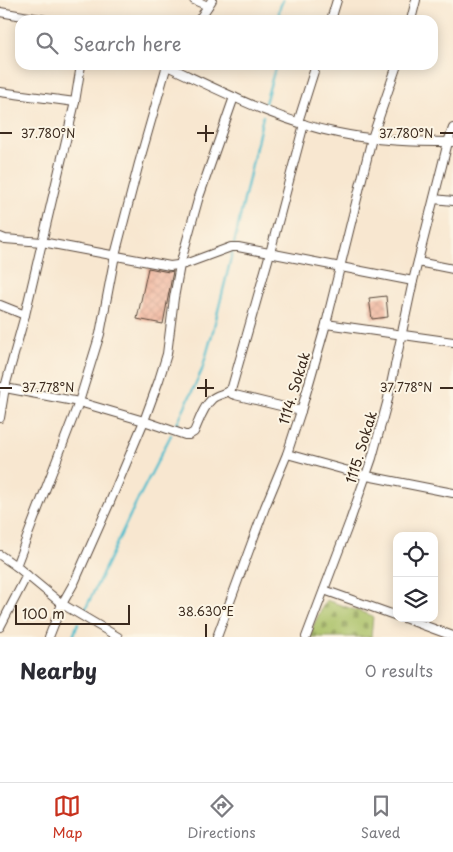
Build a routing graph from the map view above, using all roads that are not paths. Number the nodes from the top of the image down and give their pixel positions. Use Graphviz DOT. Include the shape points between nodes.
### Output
graph roads {
  1 [pos="194,0"];
  2 [pos="337,0"];
  3 [pos="416,0"];
  4 [pos="210,3"];
  5 [pos="0,12"];
  6 [pos="17,15"];
  7 [pos="202,15"];
  8 [pos="332,15"];
  9 [pos="412,15"];
  10 [pos="81,70"];
  11 [pos="165,70"];
  12 [pos="177,70"];
  13 [pos="315,70"];
  14 [pos="395,70"];
  15 [pos="0,92"];
  16 [pos="234,97"];
  17 [pos="75,102"];
  18 [pos="301,123"];
  19 [pos="453,128"];
  20 [pos="372,138"];
  21 [pos="451,142"];
  22 [pos="434,199"];
  23 [pos="453,201"];
  24 [pos="0,237"];
  25 [pos="42,242"];
  26 [pos="270,253"];
  27 [pos="115,255"];
  28 [pos="418,262"];
  29 [pos="180,265"];
  30 [pos="341,266"];
  31 [pos="453,269"];
  32 [pos="413,281"];
  33 [pos="0,304"];
  34 [pos="25,315"];
  35 [pos="326,324"];
  36 [pos="402,335"];
  37 [pos="453,342"];
  38 [pos="3,387"];
  39 [pos="230,390"];
  40 [pos="80,402"];
  41 [pos="302,410"];
  42 [pos="0,418"];
  43 [pos="144,421"];
  44 [pos="287,454"];
  45 [pos="367,476"];
  46 [pos="453,493"];
  47 [pos="0,555"];
  48 [pos="16,566"];
  49 [pos="27,575"];
  50 [pos="324,590"];
  51 [pos="62,604"];
  52 [pos="393,615"];
  53 [pos="415,622"];
  54 [pos="0,627"];
  55 [pos="453,636"];
  56 [pos="49,637"];
  57 [pos="118,637"];
  58 [pos="217,637"];
  59 [pos="306,637"];
  1 -- 4 [label="street"];
  2 -- 8 [label="street"];
  3 -- 9 [label="street"];
  4 -- 7 [label="street"];
  5 -- 6 [label="street"];
  10 -- 17 [label="street"];
  11 -- 27 [label="street"];
  12 -- 16 [label="street"];
  13 -- 18 [label="street"];
  14 -- 20 [label="street, 1114. Sokak"];
  15 -- 17 [label="street"];
  16 -- 18 [label="street"];
  16 -- 29 [label="street" via="198,200"];
  17 -- 25 [label="street"];
  18 -- 20 [label="street" via="336,133"];
  18 -- 26 [label="street"];
  19 -- 21 [label="street, 1115. Sokak"];
  20 -- 21 [label="street"];
  20 -- 30 [label="street, 1114. Sokak"];
  21 -- 22 [label="street, 1115. Sokak"];
  22 -- 23 [label="street"];
  22 -- 28 [label="street, 1115. Sokak"];
  24 -- 25 [label="street"];
  25 -- 27 [label="street"];
  25 -- 34 [label="street"];
  26 -- 29 [label="street" via="236,246"];
  26 -- 30 [label="street"];
  26 -- 39 [label="street"];
  27 -- 29 [label="street" via="170,266"];
  27 -- 40 [label="street" via="100,334"];
  28 -- 31 [label="street"];
  28 -- 32 [label="street, 1115. Sokak"];
  29 -- 43 [label="street" via="166,354"];
  30 -- 32 [label="street"];
  30 -- 35 [label="street, 1114. Sokak"];
  32 -- 36 [label="street, 1115. Sokak"];
  33 -- 34 [label="street"];
  34 -- 38 [label="street"];
  35 -- 36 [label="street"];
  35 -- 41 [label="street, 1114. Sokak"];
  36 -- 37 [label="street"];
  36 -- 45 [label="street, 1115. Sokak"];
  38 -- 40 [label="street"];
  38 -- 42 [label="street"];
  39 -- 41 [label="street" via="232,394"];
  39 -- 43 [label="street" via="211,400 194,432 189,435"];
  40 -- 43 [label="street"];
  40 -- 48 [label="street"];
  41 -- 44 [label="street, 1114. Sokak"];
  43 -- 51 [label="street"];
  44 -- 45 [label="street"];
  44 -- 58 [label="street, 1114. Sokak"];
  45 -- 46 [label="street"];
  45 -- 50 [label="street, 1115. Sokak"];
  47 -- 48 [label="street"];
  48 -- 49 [label="street"];
  49 -- 51 [label="street"];
  49 -- 54 [label="street"];
  50 -- 52 [label="street"];
  50 -- 59 [label="street, 1115. Sokak"];
  51 -- 56 [label="street"];
  51 -- 57 [label="street"];
  53 -- 55 [label="street"];
}
